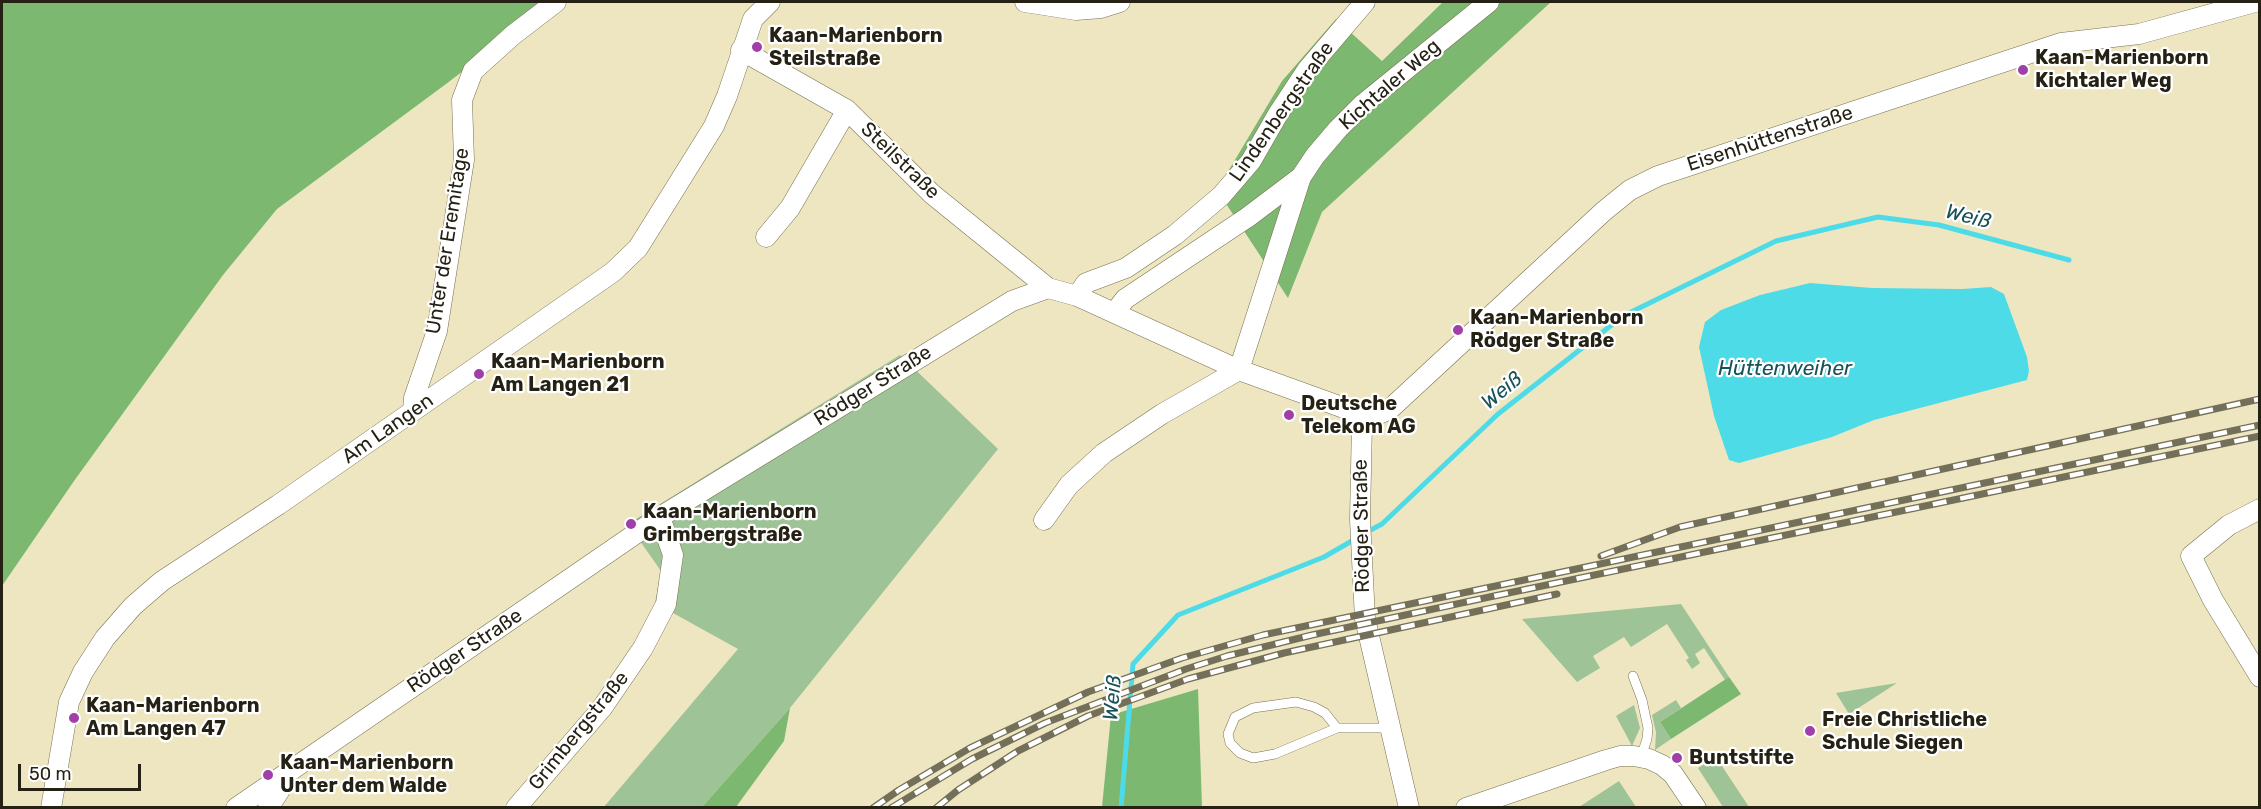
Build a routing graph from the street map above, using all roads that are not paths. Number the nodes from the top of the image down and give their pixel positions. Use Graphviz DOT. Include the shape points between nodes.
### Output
graph roads {
  1 [pos="556,2"];
  2 [pos="770,2"];
  3 [pos="1025,2"];
  4 [pos="1120,2"];
  5 [pos="1365,2"];
  6 [pos="1489,2"];
  7 [pos="2255,2"];
  8 [pos="741,50"];
  9 [pos="847,110"];
  10 [pos="1301,177"];
  11 [pos="766,237"];
  12 [pos="1048,288"];
  13 [pos="1077,296"];
  14 [pos="1115,312"];
  15 [pos="1239,370"];
  16 [pos="413,411"];
  17 [pos="1362,422"];
  18 [pos="2259,509"];
  19 [pos="660,518"];
  20 [pos="1044,520"];
  21 [pos="1633,676"];
  22 [pos="2259,677"];
  23 [pos="1391,728"];
  24 [pos="1337,729"];
  25 [pos="1641,757"];
  26 [pos="281,778"];
  27 [pos="51,807"];
  28 [pos="236,807"];
  29 [pos="268,807"];
  30 [pos="516,807"];
  31 [pos="1409,807"];
  32 [pos="1466,807"];
  33 [pos="1696,807"];
  1 -- 16 [label="street, Unter der Eremitage" via="473,71 462,100 464,160 437,331"];
  2 -- 8 [label="street, Am Langen" via="753,19"];
  3 -- 4 [label="street" via="1076,10"];
  5 -- 13 [label="street, Lindenbergstraße" via="1307,70 1251,162 1221,196 1126,268 1086,283"];
  6 -- 10 [label="street, Kichtaler Weg" via="1362,105"];
  7 -- 17 [label="street, Eisenhüttenstraße" via="2139,34 2061,43 1658,176 1630,190 1604,211 1390,409"];
  8 -- 9 [label="street, Steilstraße"];
  8 -- 16 [label="street, Am Langen" via="714,126 638,248 614,272"];
  9 -- 11 [label="street" via="790,208"];
  9 -- 12 [label="street, Steilstraße" via="932,194"];
  10 -- 14 [label="street, Kichtaler Weg" via="1125,299"];
  10 -- 15 [label="street, Kichtaler Weg"];
  12 -- 13 [label="street"];
  12 -- 19 [label="street, Rödger Straße" via="1012,301"];
  13 -- 14 [label="street"];
  14 -- 15 [label="street"];
  15 -- 17 [label="street" via="1347,409"];
  15 -- 20 [label="street" via="1104,453 1069,485"];
  16 -- 27 [label="street, Am Langen" via="162,581 133,606 105,638 69,702"];
  17 -- 23 [label="street, Rödger Straße" via="1360,519 1365,620"];
  18 -- 22 [label="street" via="2229,525 2191,556"];
  19 -- 26 [label="street, Rödger Straße"];
  19 -- 30 [label="street, Grimbergstraße" via="673,555 666,604 644,648 602,708"];
  21 -- 25 [label="lane" via="1648,728"];
  23 -- 24 [label="lane"];
  23 -- 31 [label="street, Rödger Straße"];
  24 -- 24 [label="lane" via="1275,754 1253,758 1240,753 1230,743 1228,734 1235,717 1253,708 1296,702 1325,713"];
  25 -- 32 [label="street" via="1606,760"];
  25 -- 33 [label="street" via="1673,774"];
  26 -- 28 [label="street, Rödger Straße"];
  26 -- 29 [label="street" via="280,790"];
}
